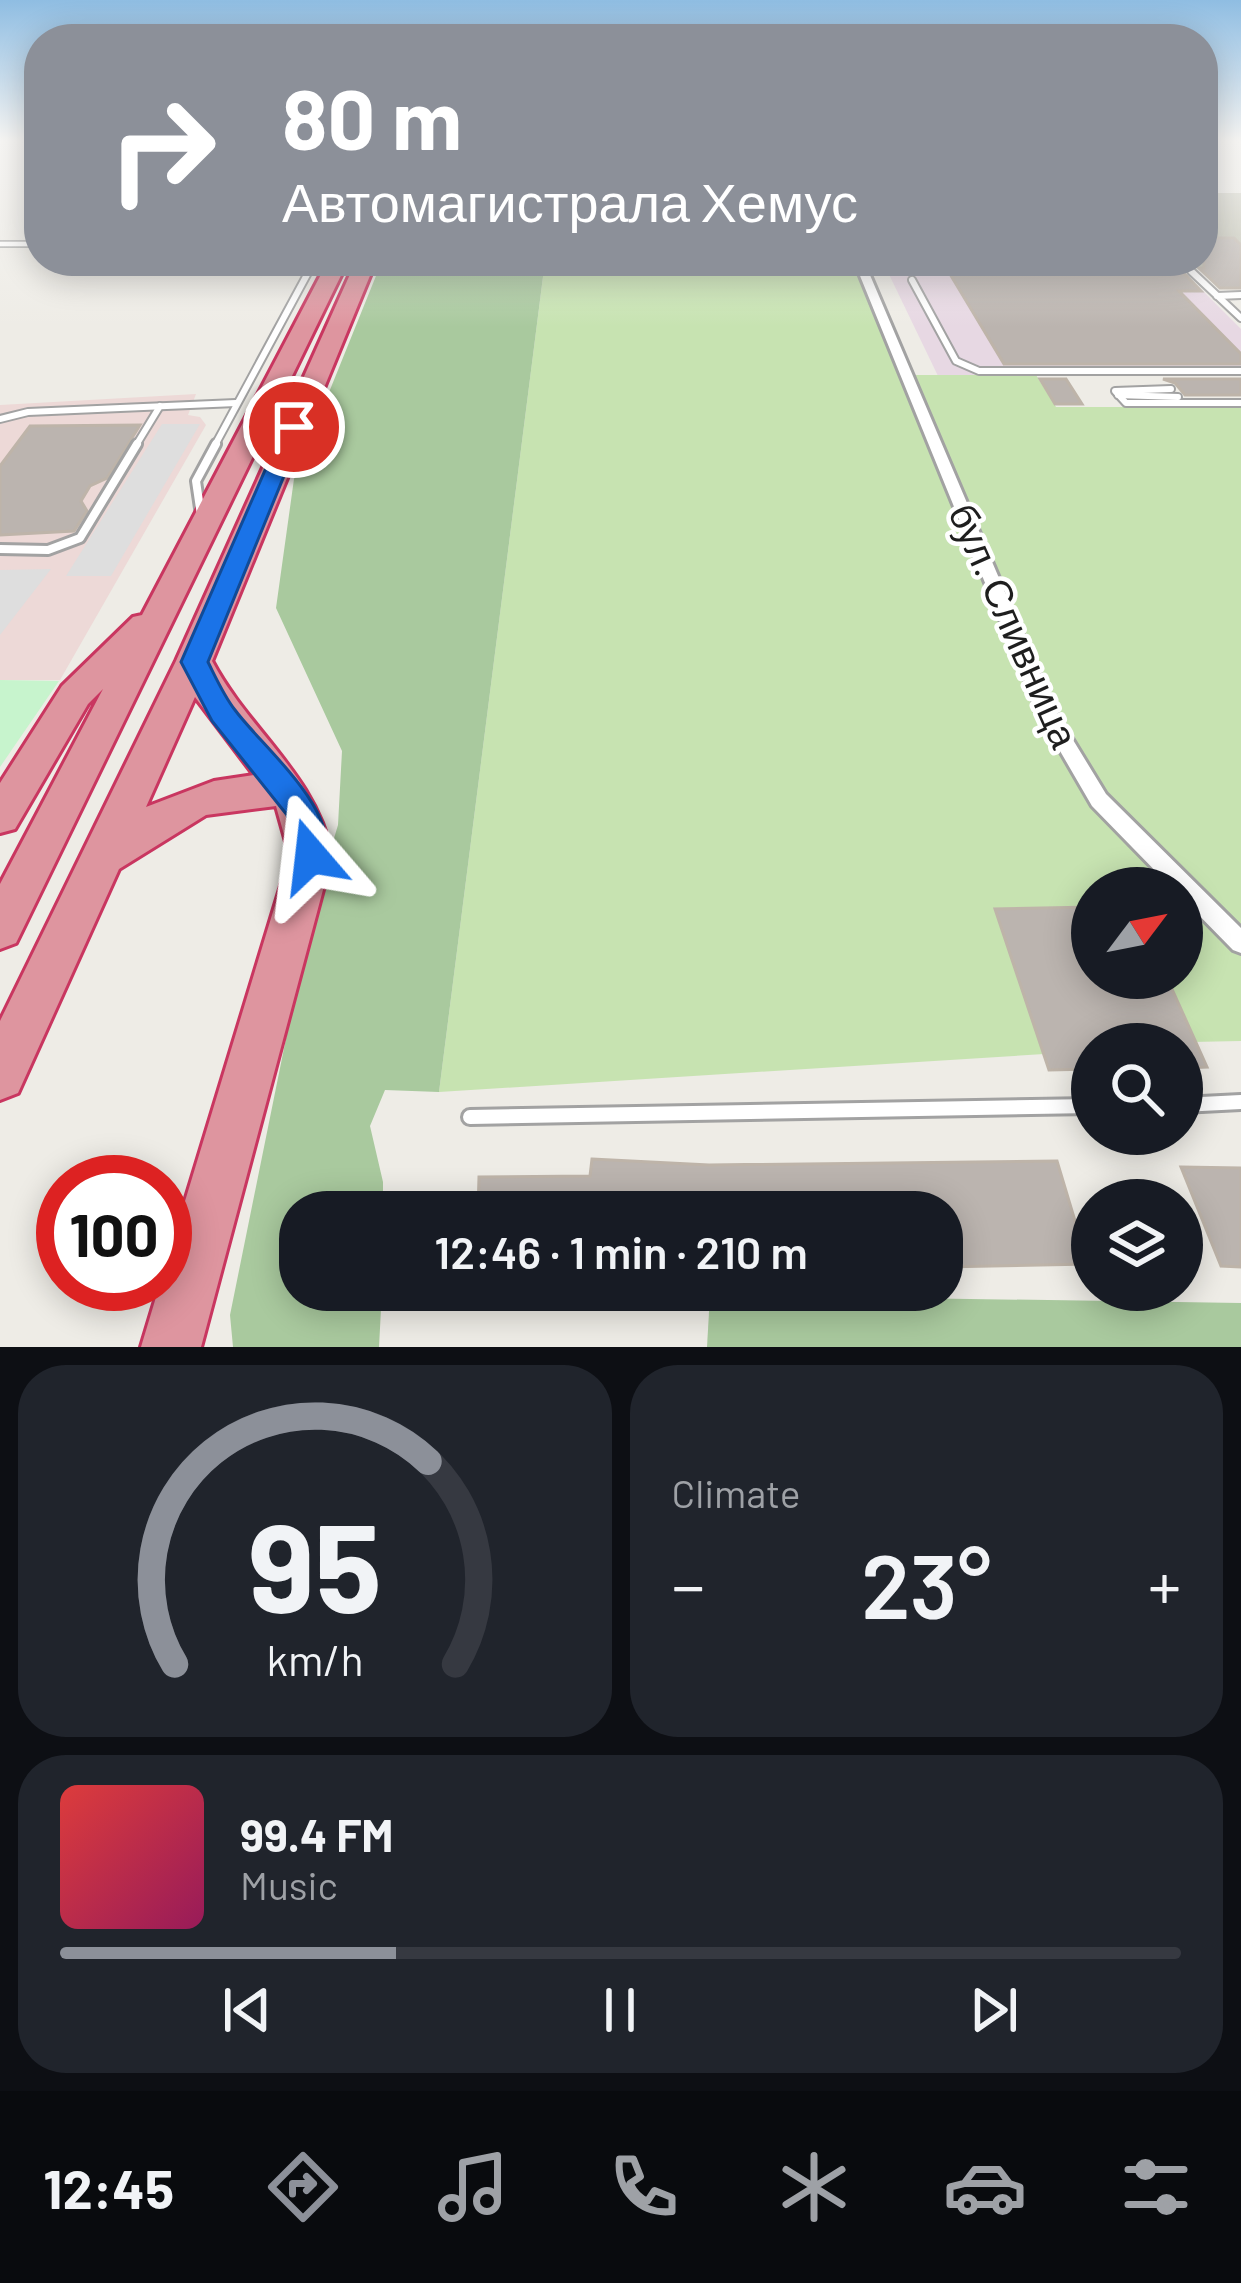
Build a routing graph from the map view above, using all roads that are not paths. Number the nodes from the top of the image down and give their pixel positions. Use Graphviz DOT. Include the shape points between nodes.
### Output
graph roads {
  1 [pos="306,276"];
  2 [pos="331,276"];
  3 [pos="360,276"];
  4 [pos="865,276"];
  5 [pos="1196,276"];
  6 [pos="912,280"];
  7 [pos="1241,295"];
  8 [pos="1217,296"];
  9 [pos="1241,318"];
  10 [pos="1241,370"];
  11 [pos="1174,393"];
  12 [pos="236,403"];
  13 [pos="1241,404"];
  14 [pos="160,406"];
  15 [pos="0,419"];
  16 [pos="203,532"];
  17 [pos="0,549"];
  18 [pos="168,601"];
  19 [pos="194,662"];
  20 [pos="286,791"];
  21 [pos="0,817"];
  22 [pos="104,859"];
  23 [pos="0,929"];
  24 [pos="1241,944"];
  25 [pos="0,1075"];
  26 [pos="1241,1102"];
  27 [pos="1203,1104"];
  28 [pos="1071,1106"];
  29 [pos="470,1117"];
  30 [pos="173,1346"];
  1 -- 12 [label="lane"];
  2 -- 16 [label="highway"];
  3 -- 19 [label="highway"];
  4 -- 24 [label="street, бул. Сливница" via="1047,713 1099,800"];
  5 -- 8 [label="lane"];
  6 -- 10 [label="lane" via="956,361 970,369"];
  7 -- 8 [label="lane"];
  8 -- 9 [label="lane"];
  11 -- 13 [label="lane" via="1118,395 1126,403"];
  12 -- 14 [label="lane"];
  12 -- 16 [label="lane" via="196,481"];
  14 -- 15 [label="lane"];
  14 -- 17 [label="lane" via="80,538 48,550"];
  16 -- 18 [label="highway"];
  18 -- 21 [label="highway" via="75,694"];
  18 -- 23 [label="highway"];
  19 -- 20 [label="highway" via="222,714"];
  19 -- 22 [label="highway"];
  20 -- 22 [label="highway" via="225,791 183,805"];
  20 -- 30 [label="highway" via="310,832 311,856"];
  22 -- 25 [label="highway"];
  26 -- 27 [label="lane"];
  28 -- 29 [label="lane"];
}
